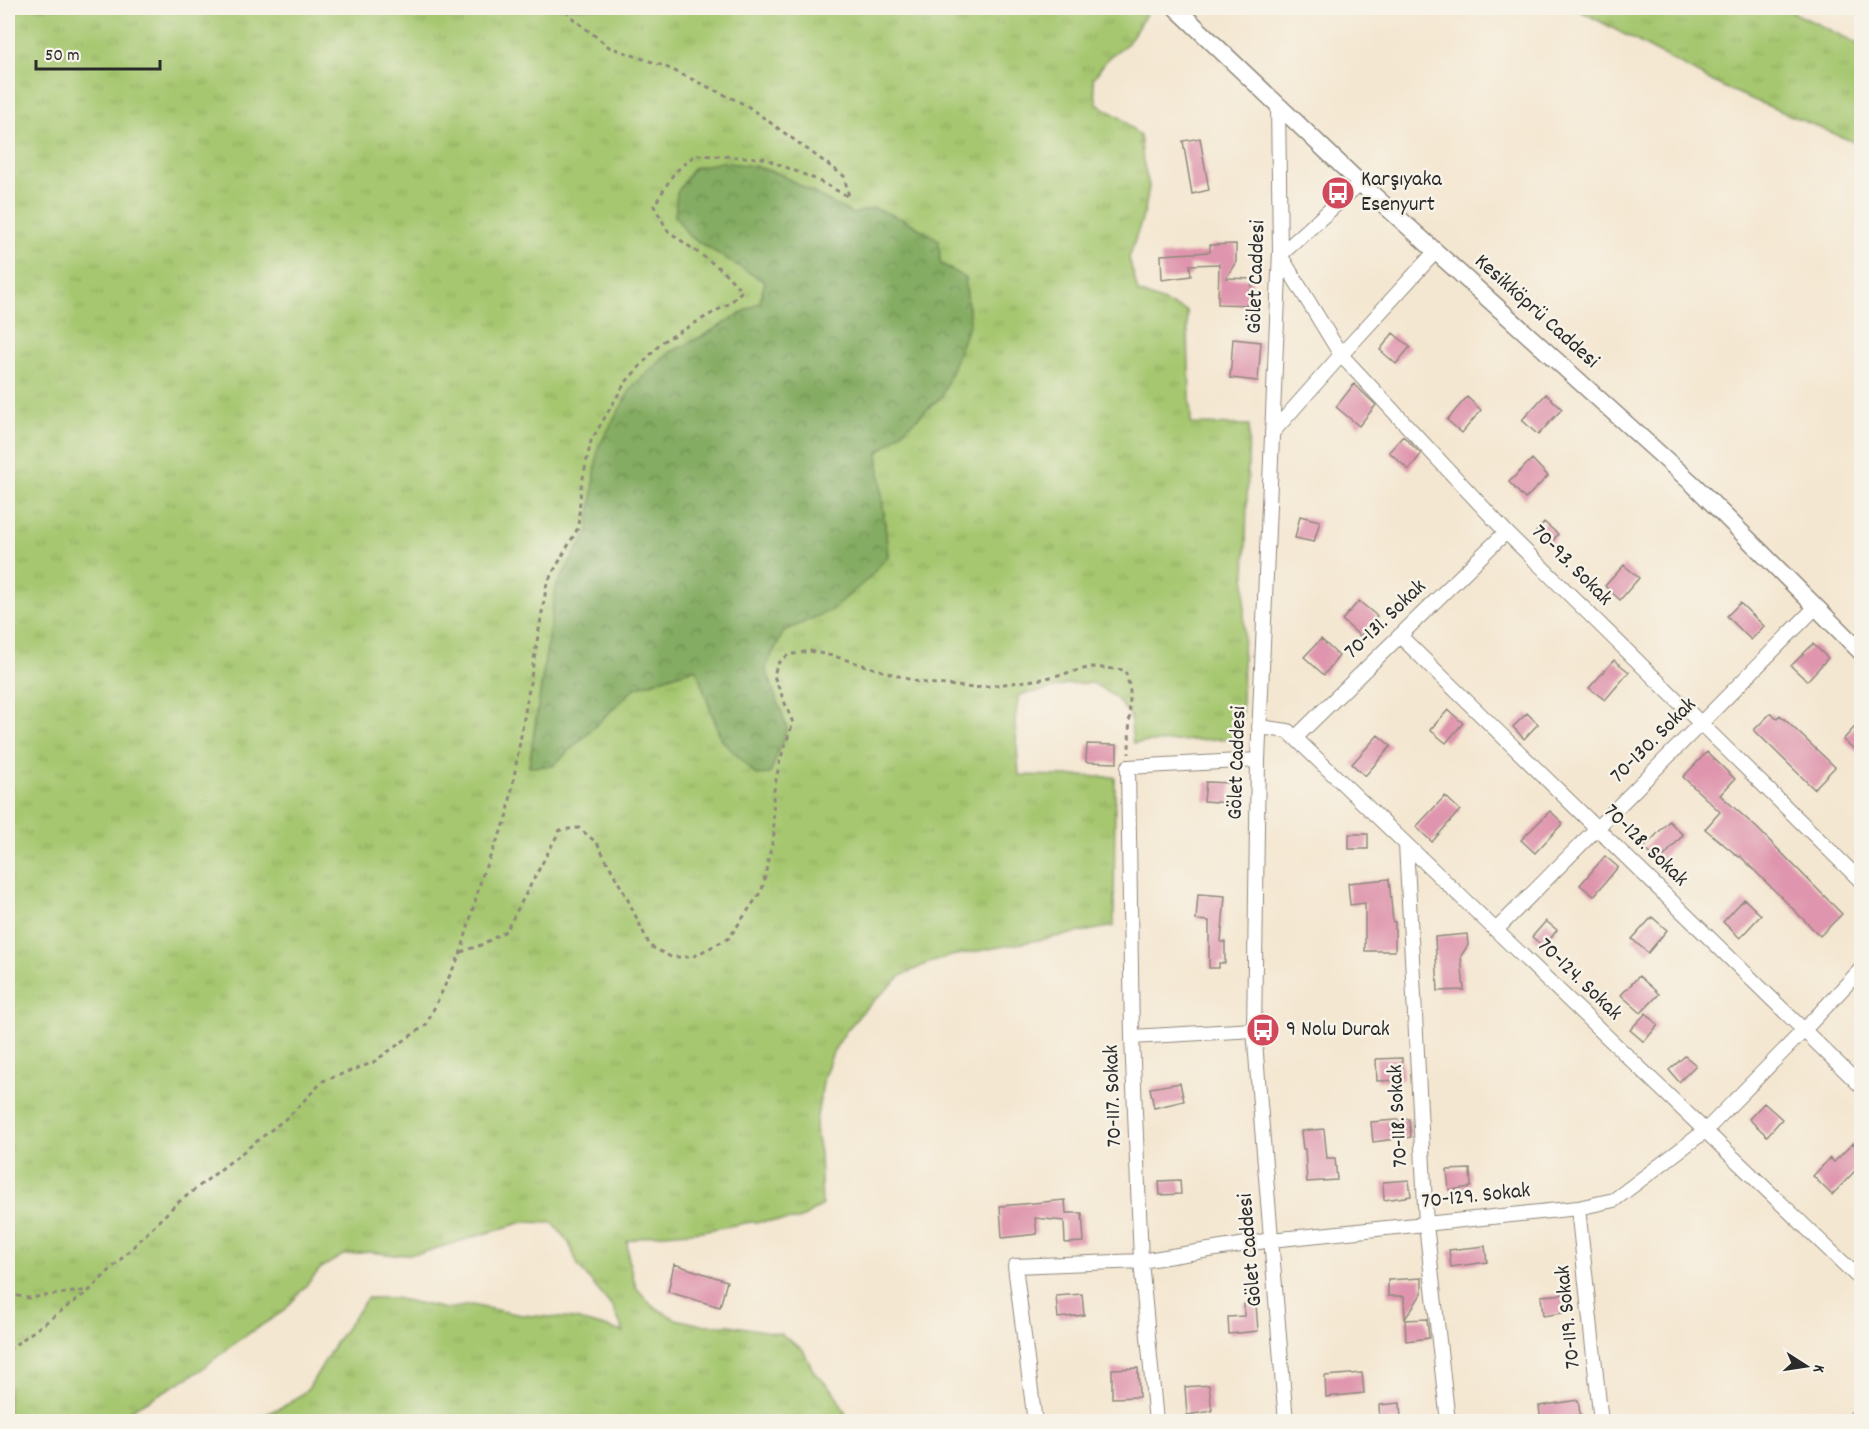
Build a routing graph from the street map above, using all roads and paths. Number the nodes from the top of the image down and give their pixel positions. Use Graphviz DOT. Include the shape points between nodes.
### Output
graph roads {
  1 [pos="565,8"];
  2 [pos="1176,8"];
  3 [pos="1278,105"];
  4 [pos="1360,183"];
  5 [pos="1436,251"];
  6 [pos="1280,255"];
  7 [pos="1341,355"];
  8 [pos="1272,433"];
  9 [pos="1506,532"];
  10 [pos="1816,607"];
  11 [pos="1400,636"];
  12 [pos="1862,653"];
  13 [pos="1701,724"];
  14 [pos="1259,727"];
  15 [pos="1295,738"];
  16 [pos="1258,760"];
  17 [pos="1128,767"];
  18 [pos="1597,828"];
  19 [pos="1406,844"];
  20 [pos="1862,882"];
  21 [pos="1496,930"];
  22 [pos="461,952"];
  23 [pos="1862,968"];
  24 [pos="1254,1030"];
  25 [pos="1804,1030"];
  26 [pos="1132,1037"];
  27 [pos="1862,1087"];
  28 [pos="1705,1131"];
  29 [pos="1578,1208"];
  30 [pos="1426,1224"];
  31 [pos="1271,1240"];
  32 [pos="1141,1260"];
  33 [pos="1862,1281"];
  34 [pos="90,1290"];
  35 [pos="8,1294"];
  36 [pos="8,1350"];
  37 [pos="1862,1411"];
  38 [pos="1035,1422"];
  39 [pos="1156,1422"];
  40 [pos="1286,1422"];
  41 [pos="1448,1422"];
  42 [pos="1601,1422"];
  43 [pos="1852,1422"];
  1 -- 22 [label="path" via="609,46 664,66 746,105 844,176 849,197 763,158 694,155 674,173 654,206 668,231 722,270 742,291 730,303 662,342 625,383 591,441 581,487 578,528 548,584 507,818 483,873"];
  2 -- 3 [label="street, Kesikköprü Caddesi"];
  3 -- 4 [label="street, Kesikköprü Caddesi"];
  3 -- 6 [label="street, Gölet Caddesi"];
  4 -- 5 [label="street, Kesikköprü Caddesi"];
  4 -- 6 [label="street"];
  5 -- 7 [label="street"];
  5 -- 10 [label="street, Kesikköprü Caddesi" via="1694,485"];
  6 -- 7 [label="street, 70-93. Sokak"];
  6 -- 8 [label="street, Gölet Caddesi"];
  7 -- 8 [label="street"];
  7 -- 9 [label="street, 70-93. Sokak"];
  8 -- 14 [label="street, Gölet Caddesi"];
  9 -- 11 [label="street, 70-131. Sokak"];
  9 -- 13 [label="street, 70-93. Sokak"];
  10 -- 12 [label="street, Kesikköprü Caddesi"];
  10 -- 13 [label="street, 70-130. Sokak"];
  11 -- 15 [label="street, 70-131. Sokak"];
  11 -- 18 [label="street, 70-128. Sokak"];
  13 -- 18 [label="street, 70-130. Sokak"];
  13 -- 20 [label="street, 70-93. Sokak"];
  14 -- 15 [label="street, 70-124. Sokak" via="1288,731"];
  14 -- 16 [label="street, Gölet Caddesi"];
  15 -- 19 [label="street, 70-124. Sokak"];
  16 -- 17 [label="street"];
  16 -- 24 [label="street, Gölet Caddesi"];
  17 -- 22 [label="path" via="1130,689 1125,670 1092,667 1042,679 974,688 918,682 810,651 788,655 777,664 774,676 793,723 773,795 770,856 762,890 729,938 692,957 671,957 650,946 597,843 579,828 560,830 506,932"];
  17 -- 26 [label="street, 70-117. Sokak"];
  18 -- 21 [label="street, 70-130. Sokak"];
  18 -- 25 [label="street, 70-128. Sokak"];
  19 -- 21 [label="street, 70-124. Sokak"];
  19 -- 30 [label="street, 70-118. Sokak"];
  21 -- 28 [label="street, 70-124. Sokak"];
  22 -- 34 [label="path" via="426,1025 372,1063 323,1081 289,1116 175,1205"];
  23 -- 25 [label="street, 70-129. Sokak"];
  24 -- 26 [label="street"];
  24 -- 31 [label="street, Gölet Caddesi"];
  25 -- 27 [label="street, 70-128. Sokak"];
  25 -- 28 [label="street, 70-129. Sokak"];
  26 -- 32 [label="street, 70-117. Sokak"];
  28 -- 29 [label="street, 70-129. Sokak" via="1614,1200"];
  28 -- 33 [label="street, 70-124. Sokak"];
  29 -- 30 [label="street, 70-129. Sokak"];
  29 -- 42 [label="street, 70-119. Sokak"];
  30 -- 31 [label="street, 70-129. Sokak"];
  30 -- 41 [label="street, 70-118. Sokak"];
  31 -- 32 [label="street, 70-129. Sokak"];
  31 -- 40 [label="street, Gölet Caddesi"];
  32 -- 38 [label="street, 70-129. Sokak" via="1015,1266"];
  32 -- 39 [label="street, 70-117. Sokak"];
  34 -- 35 [label="path" via="28,1299"];
  34 -- 36 [label="path"];
  37 -- 43 [label="street"];
}
